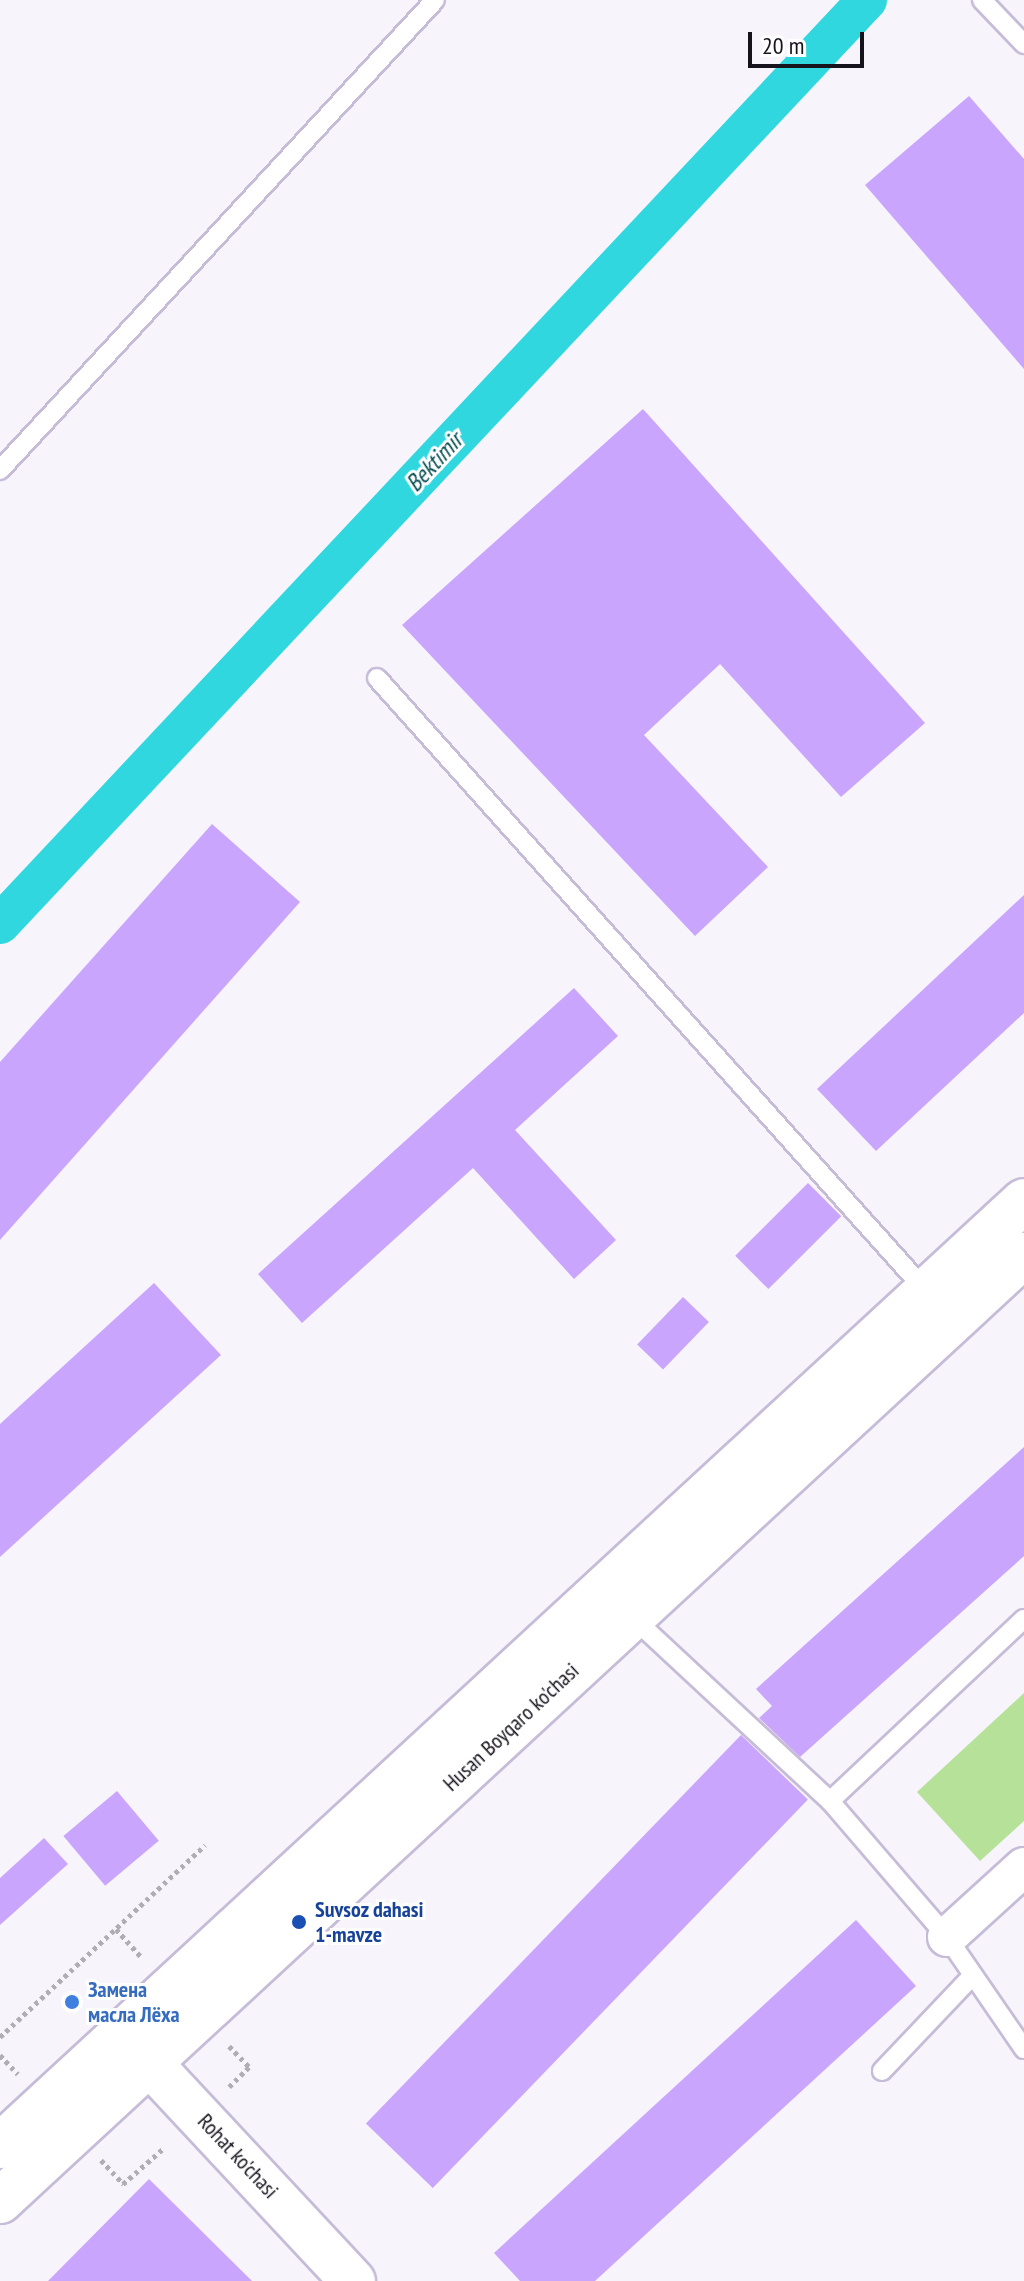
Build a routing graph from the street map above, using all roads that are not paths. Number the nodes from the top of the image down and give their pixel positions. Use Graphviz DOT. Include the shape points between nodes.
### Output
graph roads {
  1 [pos="435,0"];
  2 [pos="982,0"];
  3 [pos="1024,44"];
  4 [pos="0,470"];
  5 [pos="377,678"];
  6 [pos="1024,1201"];
  7 [pos="1024,1255"];
  8 [pos="927,1292"];
  9 [pos="617,1600"];
  10 [pos="1024,1619"];
  11 [pos="830,1801"];
  12 [pos="1024,1867"];
  13 [pos="947,1937"];
  14 [pos="973,1975"];
  15 [pos="135,2047"];
  16 [pos="1024,2049"];
  17 [pos="882,2071"];
  18 [pos="0,2146"];
  19 [pos="0,2201"];
  20 [pos="350,2280"];
  1 -- 4 [label="lane"];
  2 -- 3 [label="lane"];
  5 -- 8 [label="lane"];
  6 -- 8 [label="main road, Husan Boyqaro ko'chasi"];
  7 -- 9 [label="main road, Husan Boyqaro ko'chasi"];
  8 -- 9 [label="main road, Husan Boyqaro ko'chasi"];
  9 -- 11 [label="lane"];
  9 -- 15 [label="main road, Husan Boyqaro ko'chasi"];
  10 -- 11 [label="lane"];
  11 -- 13 [label="lane"];
  12 -- 13 [label="street"];
  13 -- 14 [label="lane"];
  14 -- 16 [label="lane"];
  14 -- 17 [label="lane"];
  15 -- 18 [label="main road, Husan Boyqaro ko'chasi"];
  15 -- 19 [label="main road, Husan Boyqaro ko'chasi"];
  15 -- 20 [label="main road, Rohat ko'chasi"];
}
